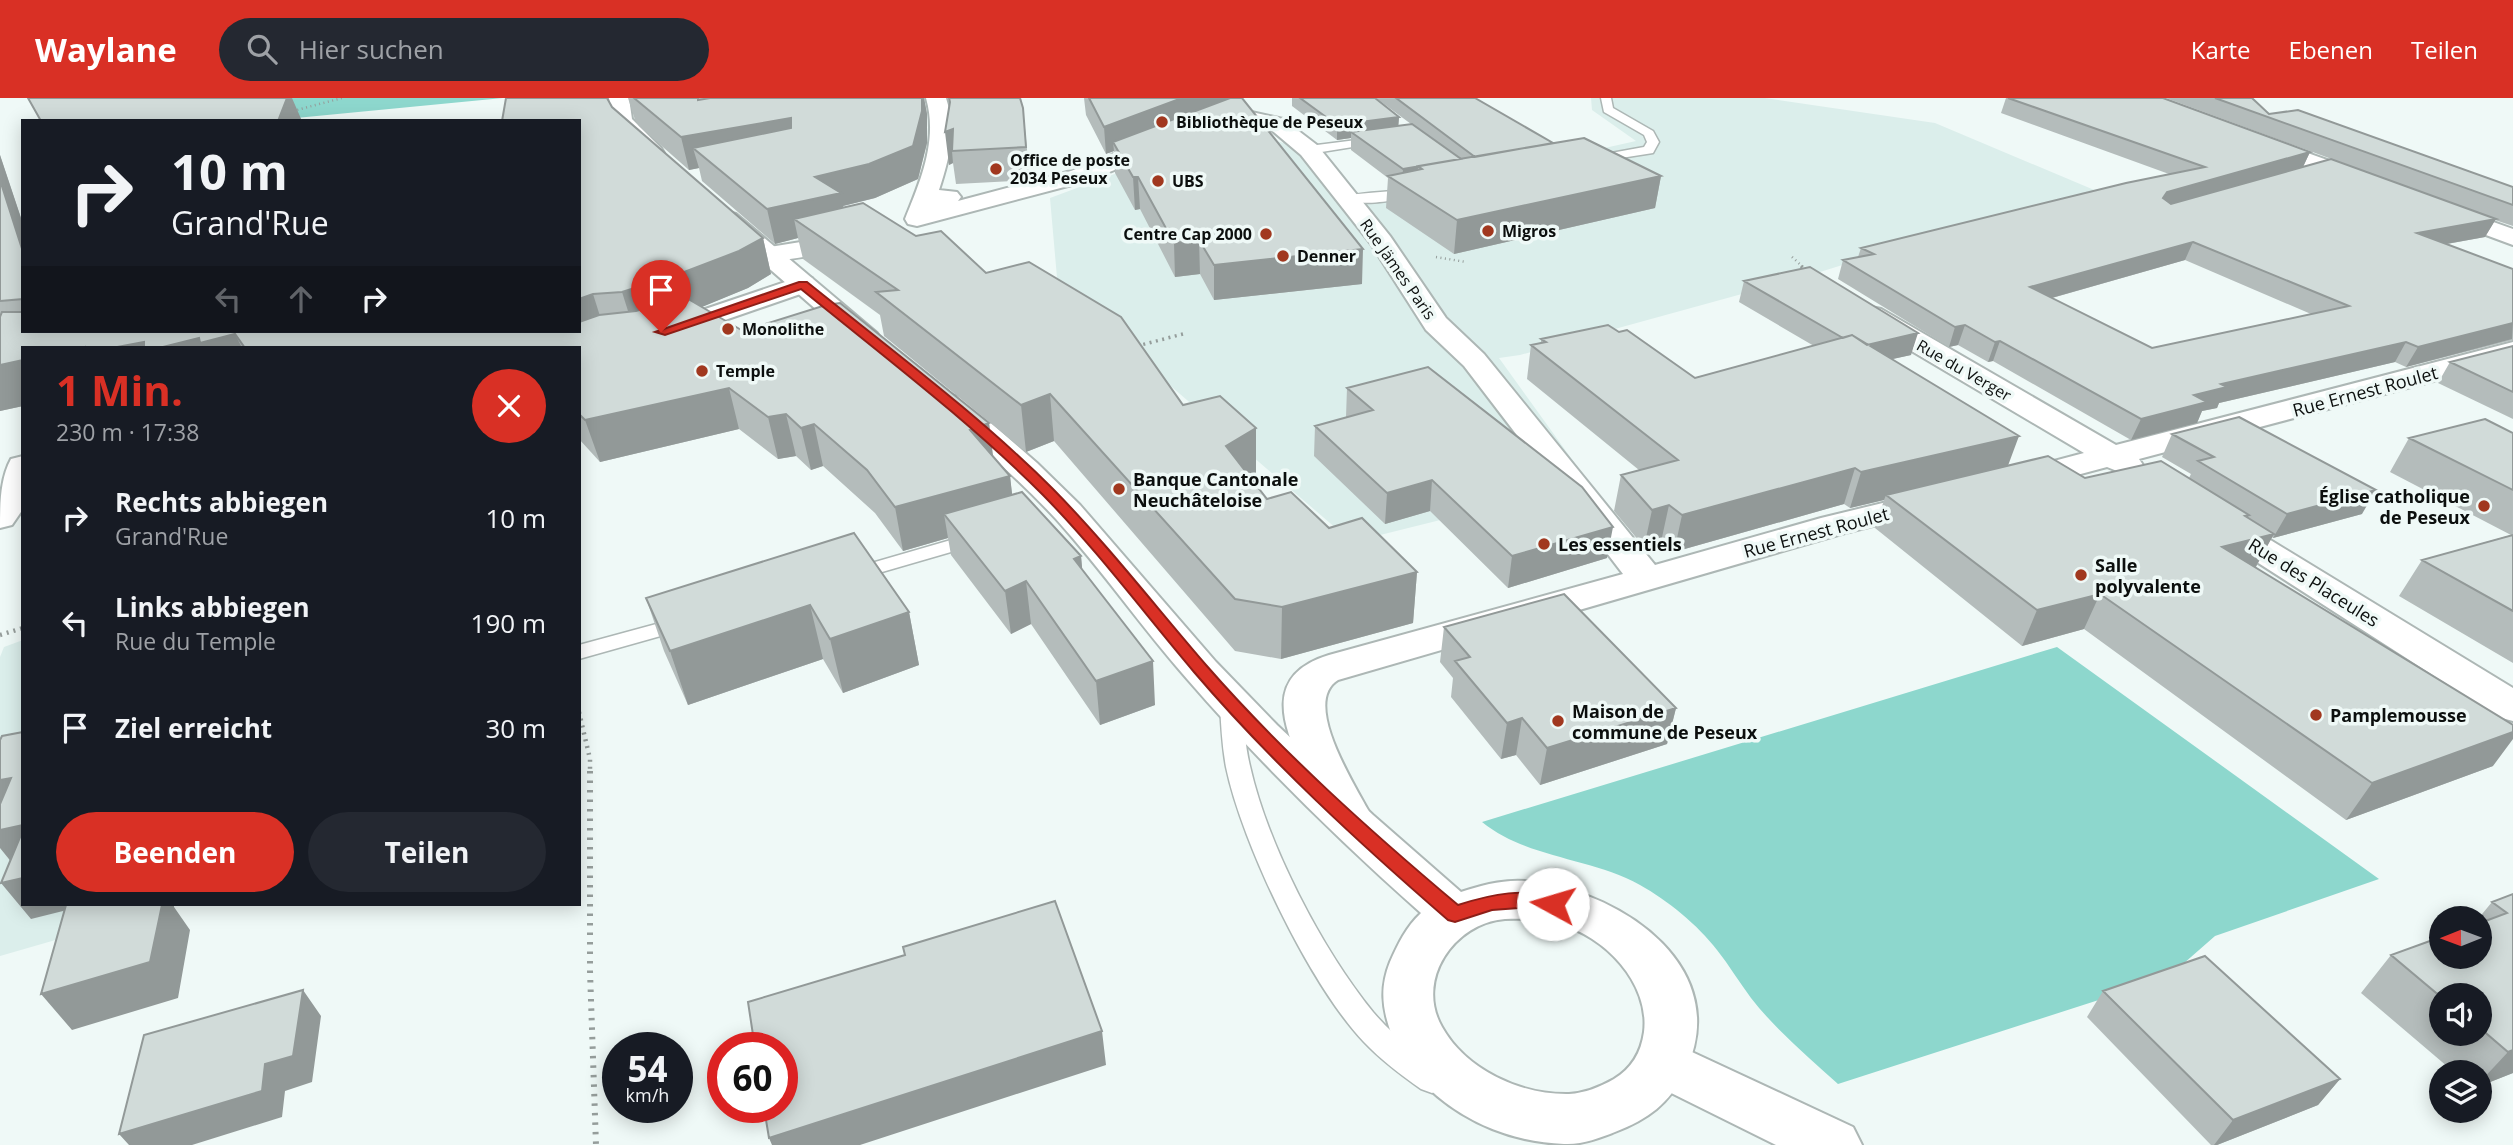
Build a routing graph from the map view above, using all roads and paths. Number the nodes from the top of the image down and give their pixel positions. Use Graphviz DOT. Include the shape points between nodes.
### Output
graph roads {
  1 [pos="342,98"];
  2 [pos="936,98"];
  3 [pos="1606,98"];
  4 [pos="1278,101"];
  5 [pos="615,108"];
  6 [pos="284,114"];
  7 [pos="1238,115"];
  8 [pos="1214,123"];
  9 [pos="2240,135"];
  10 [pos="1178,136"];
  11 [pos="1387,139"];
  12 [pos="1309,150"];
  13 [pos="1578,163"];
  14 [pos="2328,168"];
  15 [pos="671,169"];
  16 [pos="2303,175"];
  17 [pos="1421,191"];
  18 [pos="2390,191"];
  19 [pos="1347,198"];
  20 [pos="2414,200"];
  21 [pos="707,201"];
  22 [pos="901,219"];
  23 [pos="2513,238"];
  24 [pos="767,254"];
  25 [pos="1793,257"];
  26 [pos="1816,280"];
  27 [pos="803,284"];
  28 [pos="1183,334"];
  29 [pos="590,346"];
  30 [pos="1132,347"];
  31 [pos="2513,351"];
  32 [pos="893,359"];
  33 [pos="926,385"];
  34 [pos="2115,457"];
  35 [pos="21,474"];
  36 [pos="2150,479"];
  37 [pos="2185,501"];
  38 [pos="0,518"];
  39 [pos="989,535"];
  40 [pos="830,580"];
  41 [pos="1647,580"];
  42 [pos="698,618"];
  43 [pos="21,629"];
  44 [pos="0,635"];
  45 [pos="581,651"];
  46 [pos="1231,701"];
  47 [pos="2513,707"];
  48 [pos="581,721"];
  49 [pos="1350,819"];
  50 [pos="1455,915"];
  51 [pos="1664,1063"];
  52 [pos="1508,1118"];
  53 [pos="596,1145"];
  54 [pos="1833,1145"];
  1 -- 6 [label="path"];
  2 -- 22 [label="street" via="944,124 941,150"];
  3 -- 13 [label="lane" via="1608,110 1649,133 1653,142 1649,150"];
  4 -- 7 [label="street"];
  5 -- 15 [label="street" via="630,132"];
  7 -- 8 [label="street"];
  7 -- 12 [label="street, Rue Jämes Paris" via="1276,123"];
  9 -- 14 [label="street"];
  10 -- 22 [label="street" via="1079,176"];
  11 -- 12 [label="lane"];
  12 -- 19 [label="street, Rue Jämes Paris"];
  14 -- 16 [label="lane"];
  14 -- 18 [label="street"];
  17 -- 19 [label="lane"];
  19 -- 41 [label="street, Rue Jämes Paris" via="1436,324 1474,360"];
  20 -- 23 [label="street"];
  21 -- 24 [label="street"];
  22 -- 24 [label="street" via="815,247"];
  24 -- 27 [label="street"];
  25 -- 26 [label="path"];
  26 -- 34 [label="street, Rue du Verger"];
  27 -- 29 [label="street" via="638,341"];
  27 -- 32 [label="street"];
  28 -- 30 [label="path"];
  31 -- 34 [label="street, Rue Ernest Roulet"];
  33 -- 46 [label="street" via="991,439 1055,517"];
  34 -- 36 [label="street"];
  34 -- 41 [label="street, Rue Ernest Roulet" via="1833,525"];
  35 -- 38 [label="street"];
  37 -- 47 [label="street, Rue des Placeules"];
  39 -- 40 [label="lane"];
  41 -- 49 [label="street, Rue Ernest Roulet" via="1343,664 1313,678 1302,705 1306,724"];
  42 -- 45 [label="lane"];
  43 -- 44 [label="path"];
  46 -- 49 [label="street"];
  46 -- 52 [label="lane" via="1238,767 1256,823 1279,878 1357,1014 1395,1055 1441,1087"];
  48 -- 53 [label="path" via="590,759"];
  49 -- 50 [label="street"];
  50 -- 51 [label="street" via="1491,902 1532,900 1573,908 1612,928 1645,956 1666,990 1673,1027"];
  50 -- 52 [label="street" via="1428,936 1410,965 1407,999 1417,1035 1441,1069"];
  51 -- 52 [label="street" via="1642,1092 1608,1111 1566,1119"];
  51 -- 54 [label="street"];
}
